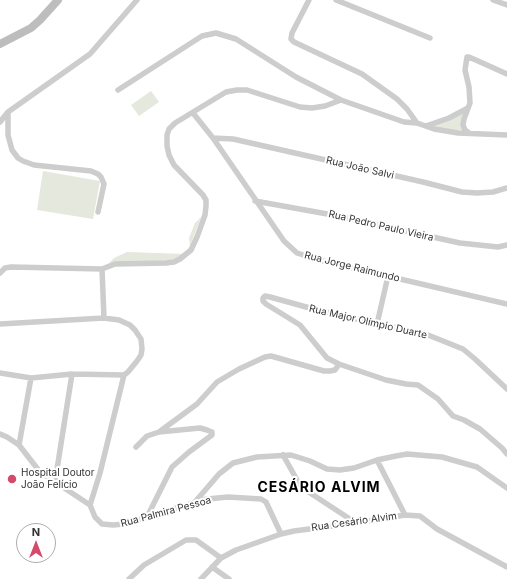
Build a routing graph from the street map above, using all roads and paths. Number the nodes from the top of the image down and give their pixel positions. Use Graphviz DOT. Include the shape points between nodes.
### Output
graph roads {
  1 [pos="58,0"];
  2 [pos="137,0"];
  3 [pos="309,0"];
  4 [pos="336,0"];
  5 [pos="493,0"];
  6 [pos="507,6"];
  7 [pos="430,38"];
  8 [pos="0,44"];
  9 [pos="507,74"];
  10 [pos="118,90"];
  11 [pos="341,100"];
  12 [pos="468,108"];
  13 [pos="8,112"];
  14 [pos="193,113"];
  15 [pos="0,122"];
  16 [pos="417,123"];
  17 [pos="425,126"];
  18 [pos="469,134"];
  19 [pos="507,135"];
  20 [pos="213,138"];
  21 [pos="507,188"];
  22 [pos="255,201"];
  23 [pos="98,212"];
  24 [pos="507,245"];
  25 [pos="498,247"];
  26 [pos="507,251"];
  27 [pos="102,269"];
  28 [pos="0,273"];
  29 [pos="388,276"];
  30 [pos="507,304"];
  31 [pos="104,318"];
  32 [pos="0,324"];
  33 [pos="377,324"];
  34 [pos="339,364"];
  35 [pos="0,373"];
  36 [pos="72,374"];
  37 [pos="124,375"];
  38 [pos="31,378"];
  39 [pos="507,389"];
  40 [pos="159,432"];
  41 [pos="0,434"];
  42 [pos="19,445"];
  43 [pos="136,447"];
  44 [pos="507,454"];
  45 [pos="283,455"];
  46 [pos="377,460"];
  47 [pos="55,482"];
  48 [pos="507,488"];
  49 [pos="195,502"];
  50 [pos="90,505"];
  51 [pos="405,515"];
  52 [pos="147,517"];
  53 [pos="356,523"];
  54 [pos="281,534"];
  55 [pos="221,558"];
  56 [pos="212,567"];
  57 [pos="507,567"];
  58 [pos="129,579"];
  59 [pos="201,579"];
  60 [pos="229,579"];
  1 -- 8 [label="main road" via="31,28"];
  2 -- 13 [label="street" via="90,54"];
  3 -- 16 [label="street" via="291,40 362,74 397,99"];
  4 -- 7 [label="street"];
  5 -- 6 [label="street"];
  9 -- 12 [label="street" via="469,56 465,70 470,97"];
  10 -- 11 [label="street" via="202,36 216,33 236,39 296,77"];
  11 -- 14 [label="street" via="324,106 300,107 247,90 237,90 226,92"];
  11 -- 16 [label="street" via="404,122"];
  12 -- 17 [label="street"];
  12 -- 18 [label="street" via="463,125"];
  13 -- 15 [label="street"];
  13 -- 23 [label="street" via="8,135 12,150 18,158 34,165 91,171 101,176 104,184"];
  14 -- 20 [label="street, Rua Jorge Raimundo"];
  14 -- 27 [label="street" via="175,123 169,130 167,146 174,166 206,200 202,226 191,250 174,262 115,264"];
  16 -- 17 [label="street"];
  17 -- 18 [label="street"];
  18 -- 19 [label="street"];
  20 -- 21 [label="street, Rua João Salvi" via="356,166 462,192 482,193"];
  20 -- 22 [label="street, Rua Jorge Raimundo"];
  22 -- 25 [label="street, Rua Pedro Paulo Vieira" via="460,243"];
  22 -- 29 [label="street, Rua Jorge Raimundo" via="284,242 297,253"];
  24 -- 25 [label="street, Rua Pedro Paulo Vieira"];
  25 -- 26 [label="street"];
  27 -- 28 [label="street" via="11,267"];
  27 -- 31 [label="street"];
  29 -- 30 [label="street, Rua Jorge Raimundo"];
  29 -- 33 [label="street"];
  31 -- 32 [label="street"];
  31 -- 37 [label="street" via="130,325 141,339 141,355"];
  33 -- 34 [label="street, Rua Major Olímpio Duarte" via="265,296 263,301 300,325 327,358"];
  33 -- 39 [label="street, Rua Major Olímpio Duarte" via="428,335 463,349"];
  34 -- 40 [label="street" via="335,370 324,371 271,356 266,357 217,382 197,404"];
  34 -- 44 [label="street" via="395,382 418,385 438,399 453,416 480,430"];
  35 -- 38 [label="street"];
  36 -- 37 [label="street"];
  36 -- 38 [label="street"];
  36 -- 47 [label="street"];
  37 -- 50 [label="street"];
  38 -- 42 [label="street"];
  40 -- 43 [label="street" via="147,436"];
  40 -- 52 [label="street" via="200,428 212,432 212,435 172,467"];
  41 -- 42 [label="street"];
  42 -- 47 [label="street" via="40,472"];
  45 -- 46 [label="street" via="310,461 327,469 340,470"];
  45 -- 49 [label="street" via="257,457 233,463"];
  45 -- 53 [label="street" via="301,487"];
  46 -- 48 [label="street" via="408,454 442,458 477,467"];
  46 -- 51 [label="street"];
  47 -- 50 [label="street"];
  49 -- 52 [label="street, Rua Palmira Pessoa"];
  49 -- 54 [label="street, Rua Palmira Pessoa" via="228,497 261,499 266,502"];
  50 -- 52 [label="street, Rua Palmira Pessoa" via="95,517 102,524 124,524"];
  51 -- 53 [label="street, Rua Cesário Alvim"];
  51 -- 57 [label="street, Rua Cesário Alvim" via="420,516 437,529"];
  53 -- 54 [label="street, Rua Cesário Alvim"];
  54 -- 55 [label="street, Rua Cesário Alvim"];
  55 -- 56 [label="street, Rua Cesário Alvim"];
  55 -- 58 [label="street" via="196,540 186,540 144,565"];
  56 -- 59 [label="street, Rua Cesário Alvim"];
  56 -- 60 [label="street"];
}
